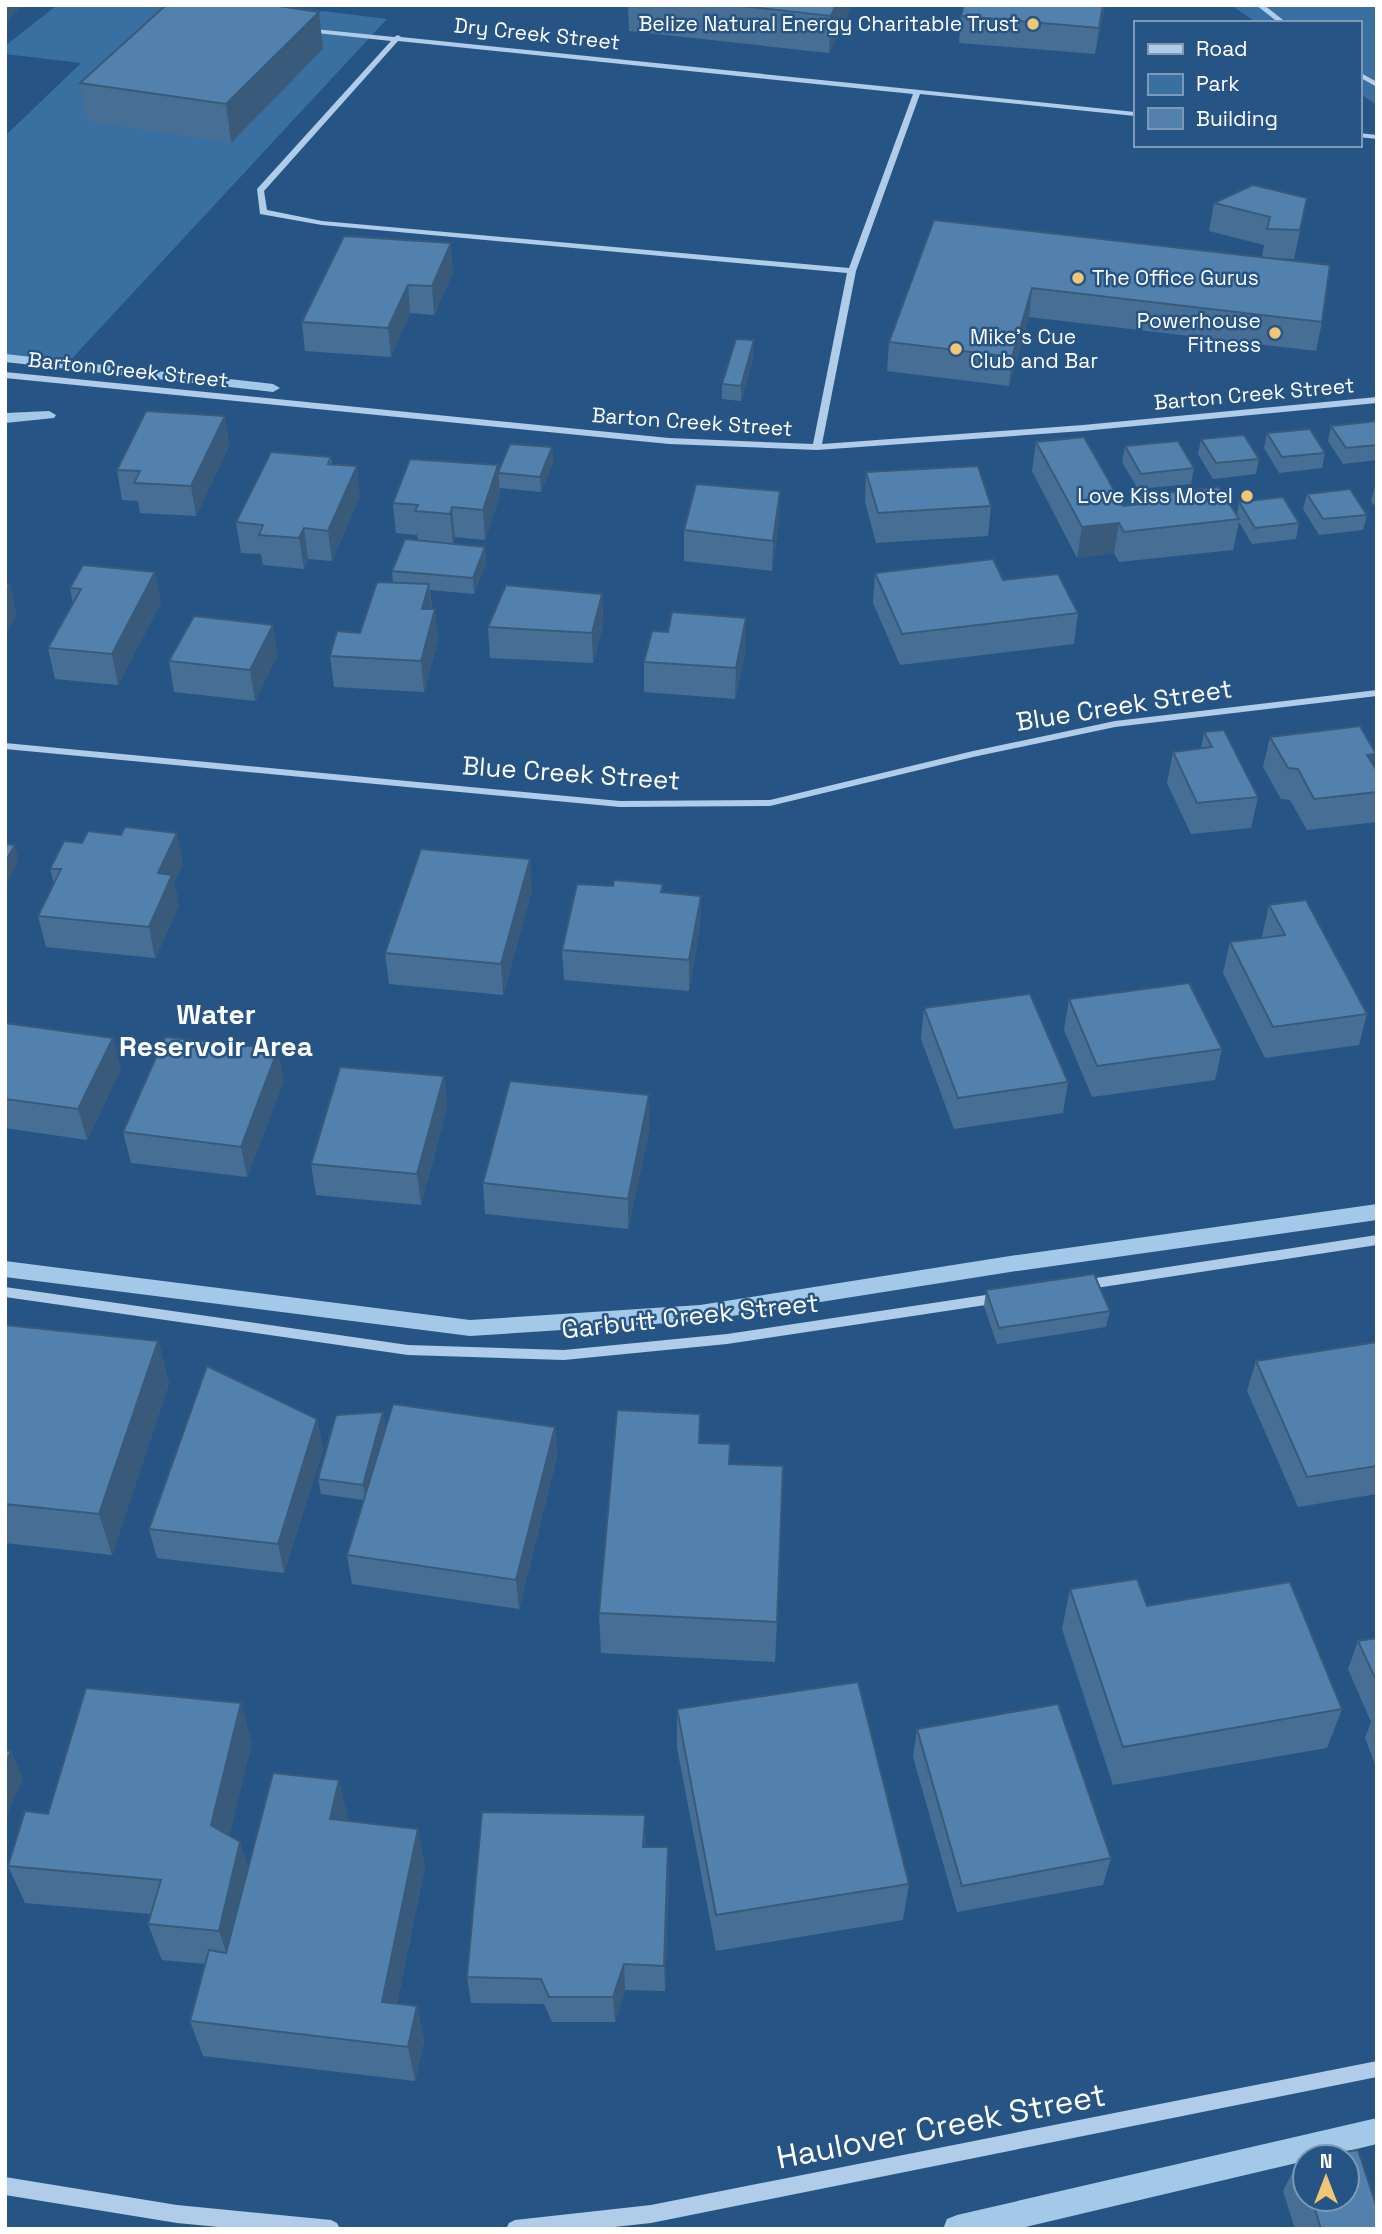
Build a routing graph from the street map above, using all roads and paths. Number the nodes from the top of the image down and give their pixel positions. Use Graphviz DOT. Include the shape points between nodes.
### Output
graph roads {
  1 [pos="1258,5"];
  2 [pos="1281,21"];
  3 [pos="301,30"];
  4 [pos="398,37"];
  5 [pos="1361,75"];
  6 [pos="1377,85"];
  7 [pos="917,92"];
  8 [pos="1134,114"];
  9 [pos="852,271"];
  10 [pos="5,375"];
  11 [pos="1377,400"];
  12 [pos="817,447"];
  13 [pos="1377,693"];
  14 [pos="5,746"];
  15 [pos="1377,1240"];
  16 [pos="1073,1286"];
  17 [pos="5,1292"];
  18 [pos="1018,1295"];
  19 [pos="1377,2069"];
  20 [pos="5,2186"];
  21 [pos="331,2229"];
  22 [pos="515,2229"];
  1 -- 2 [label="street"];
  3 -- 4 [label="street, Dry Creek Street"];
  4 -- 7 [label="street, Dry Creek Street"];
  4 -- 9 [label="street" via="260,191 263,212 322,223"];
  5 -- 6 [label="street"];
  7 -- 8 [label="street, Dry Creek Street"];
  7 -- 9 [label="street"];
  9 -- 12 [label="street"];
  10 -- 12 [label="street, Barton Creek Street" via="656,439"];
  11 -- 12 [label="street, Barton Creek Street"];
  13 -- 14 [label="street, Blue Creek Street" via="1115,724 770,803 620,804"];
  15 -- 16 [label="street"];
  17 -- 18 [label="street, Garbutt Creek Street" via="408,1350 564,1354 727,1339"];
  19 -- 22 [label="street, Haulover Creek Street" via="651,2214"];
  20 -- 21 [label="street" via="177,2214"];
}
